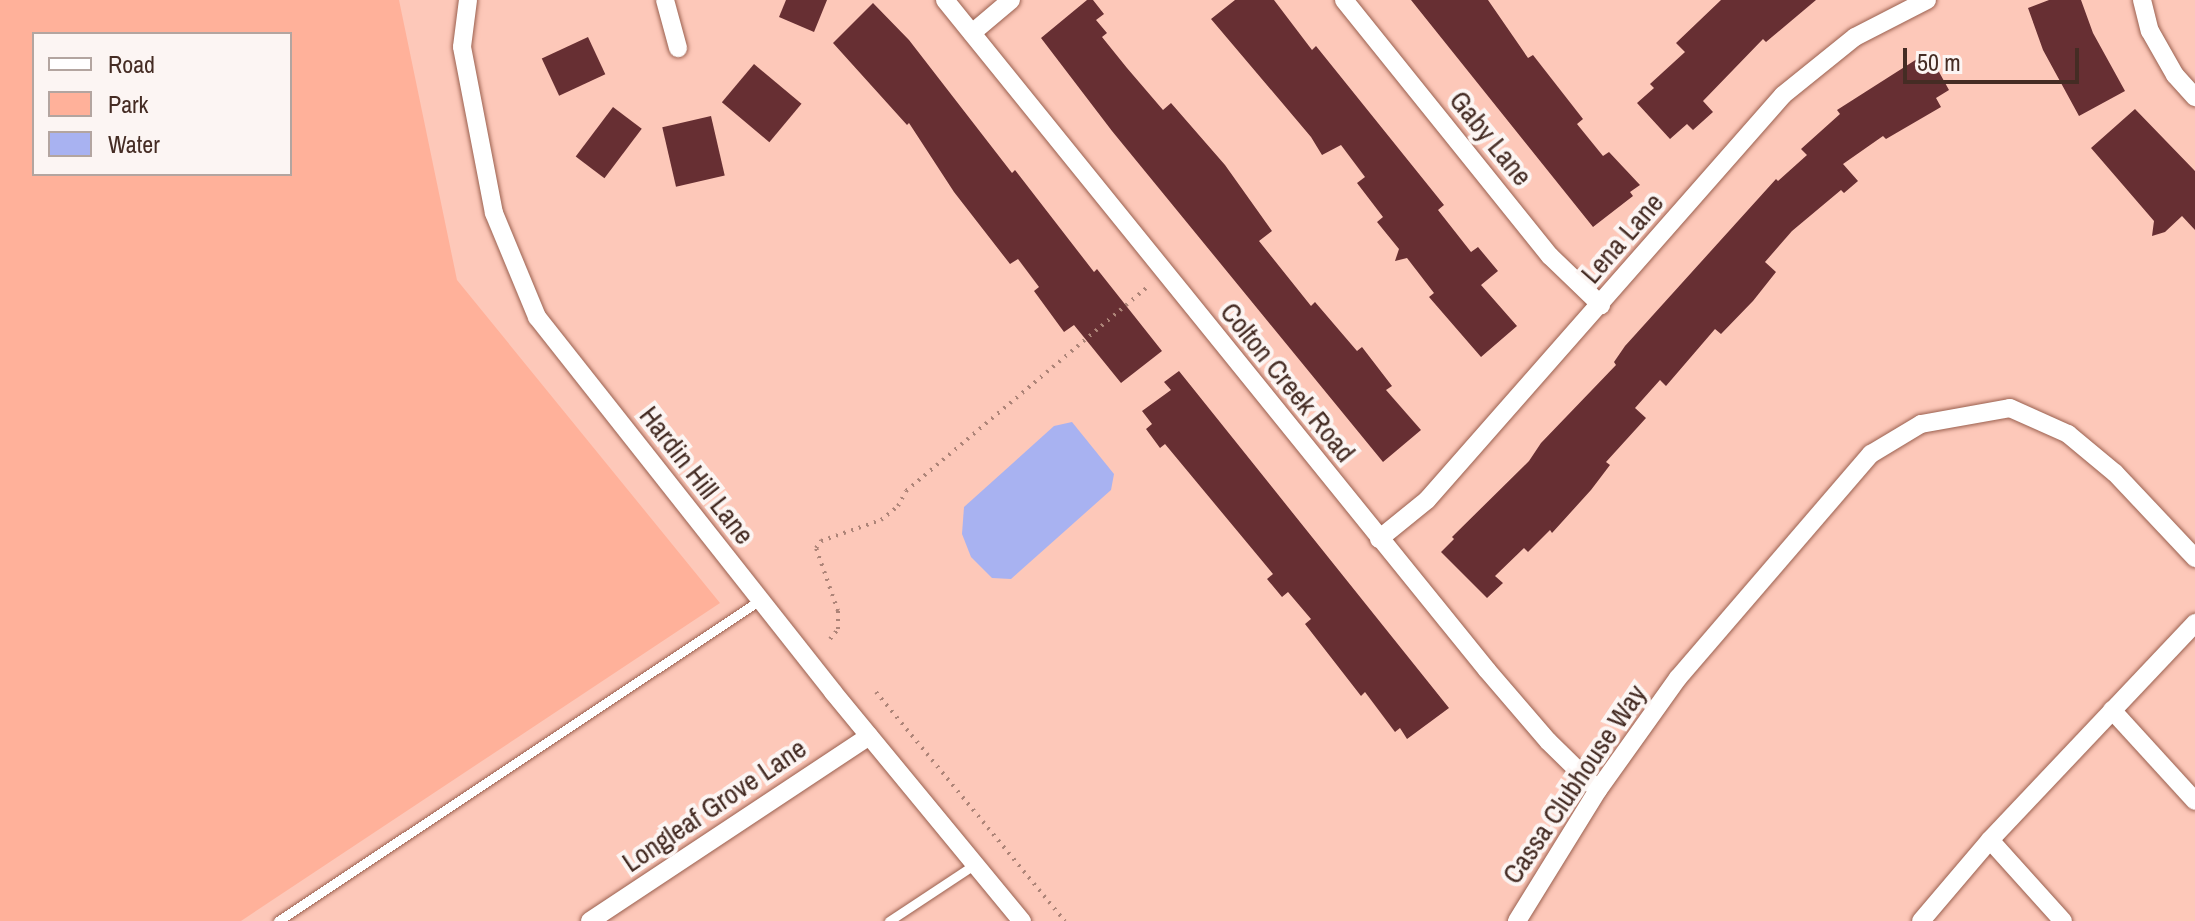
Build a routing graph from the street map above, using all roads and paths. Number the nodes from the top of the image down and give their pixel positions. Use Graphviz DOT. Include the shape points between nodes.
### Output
graph roads {
  1 [pos="468,0"];
  2 [pos="665,0"];
  3 [pos="945,0"];
  4 [pos="1011,0"];
  5 [pos="1344,0"];
  6 [pos="1927,0"];
  7 [pos="2142,0"];
  8 [pos="972,33"];
  9 [pos="678,48"];
  10 [pos="2195,97"];
  11 [pos="1149,286"];
  12 [pos="1601,305"];
  13 [pos="1379,539"];
  14 [pos="2195,558"];
  15 [pos="760,600"];
  16 [pos="2195,623"];
  17 [pos="830,639"];
  18 [pos="876,692"];
  19 [pos="2112,710"];
  20 [pos="869,736"];
  21 [pos="1598,790"];
  22 [pos="2195,801"];
  23 [pos="1990,840"];
  24 [pos="975,864"];
  25 [pos="278,921"];
  26 [pos="590,921"];
  27 [pos="889,921"];
  28 [pos="1022,921"];
  29 [pos="1065,921"];
  30 [pos="1517,921"];
  31 [pos="1921,921"];
  32 [pos="2063,921"];
  1 -- 15 [label="street, Hardin Hill Lane" via="462,47 494,213 537,317"];
  2 -- 9 [label="street"];
  3 -- 8 [label="street, Colton Creek Road"];
  4 -- 8 [label="street"];
  5 -- 12 [label="street, Gaby Lane" via="1550,256"];
  6 -- 12 [label="street, Lena Lane" via="1855,37 1783,95"];
  7 -- 10 [label="street" via="2150,31 2175,75"];
  8 -- 13 [label="street, Colton Creek Road"];
  11 -- 17 [label="path" via="906,491 881,520 821,541 816,548 838,611 838,629"];
  12 -- 13 [label="street, Lena Lane" via="1427,500"];
  13 -- 21 [label="street, Colton Creek Road" via="1548,741"];
  14 -- 21 [label="street, Cassa Clubhouse Way" via="2115,473 2068,434 2010,408 1921,424 1871,454 1678,678"];
  15 -- 20 [label="street, Hardin Hill Lane"];
  15 -- 25 [label="lane"];
  16 -- 19 [label="street"];
  18 -- 29 [label="path"];
  19 -- 22 [label="street"];
  19 -- 23 [label="street"];
  20 -- 24 [label="street, Hardin Hill Lane"];
  20 -- 26 [label="street, Longleaf Grove Lane"];
  21 -- 30 [label="street, Cassa Clubhouse Way"];
  23 -- 31 [label="street"];
  23 -- 32 [label="street"];
  24 -- 27 [label="lane"];
  24 -- 28 [label="street, Hardin Hill Lane"];
}
